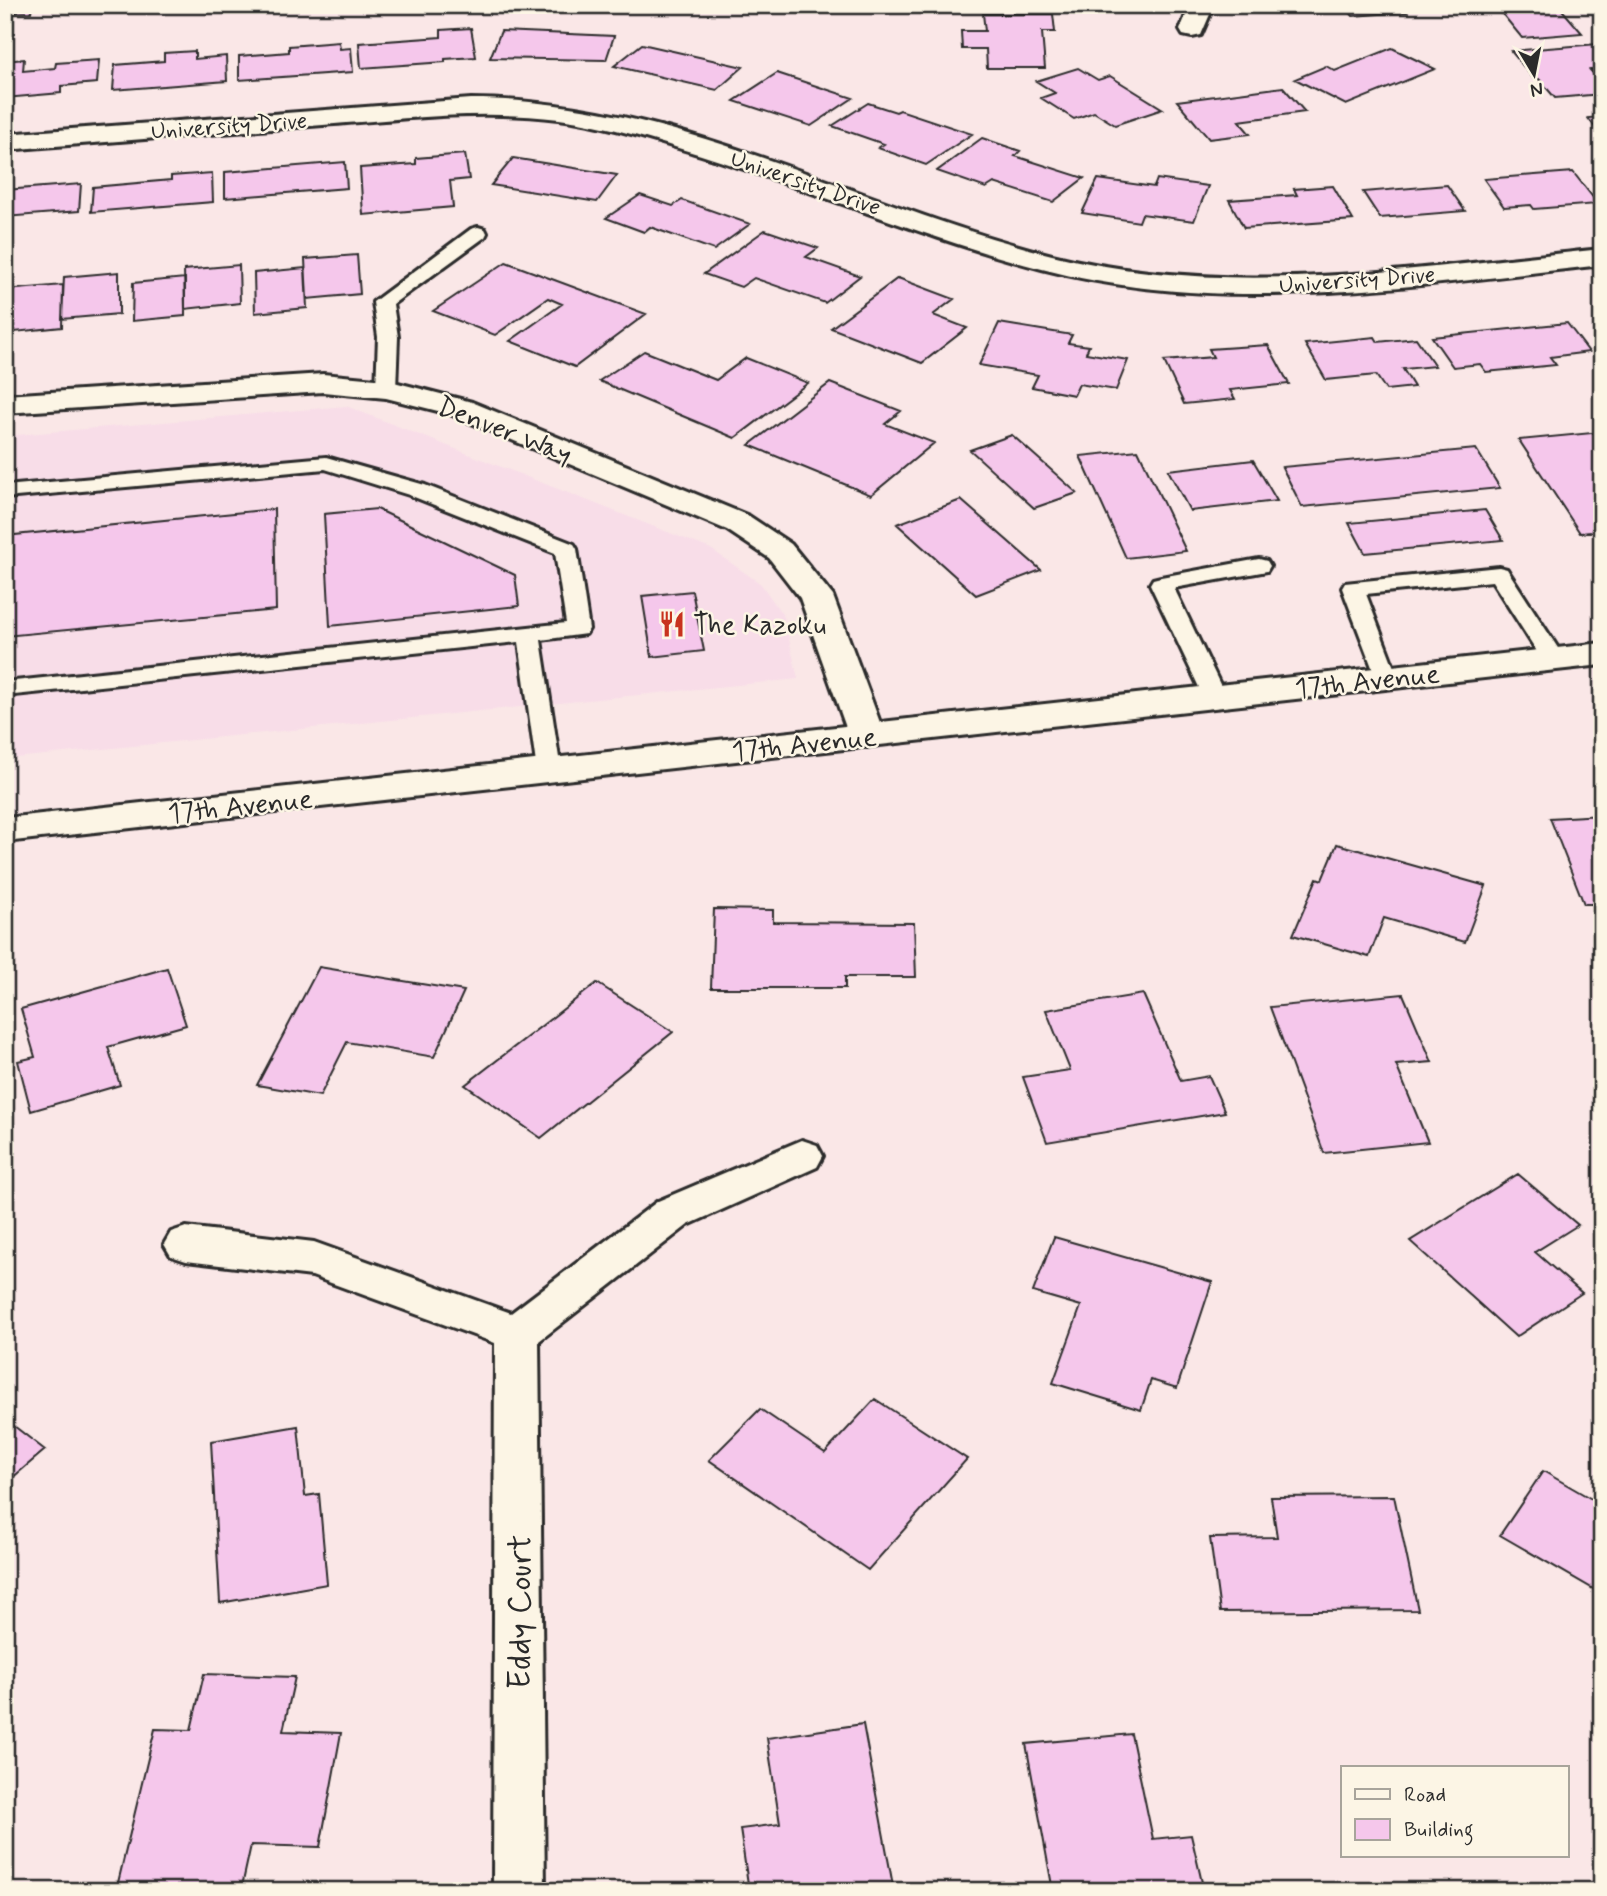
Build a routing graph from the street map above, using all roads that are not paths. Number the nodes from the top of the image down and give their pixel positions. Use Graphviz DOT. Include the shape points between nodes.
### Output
graph roads {
  1 [pos="1202,5"];
  2 [pos="1192,30"];
  3 [pos="5,142"];
  4 [pos="478,233"];
  5 [pos="1602,257"];
  6 [pos="386,389"];
  7 [pos="5,404"];
  8 [pos="5,492"];
  9 [pos="1259,566"];
  10 [pos="529,634"];
  11 [pos="1602,654"];
  12 [pos="1553,659"];
  13 [pos="1387,678"];
  14 [pos="5,689"];
  15 [pos="1213,697"];
  16 [pos="867,736"];
  17 [pos="549,771"];
  18 [pos="5,831"];
  19 [pos="802,1156"];
  20 [pos="186,1244"];
  21 [pos="517,1333"];
  22 [pos="519,1891"];
  1 -- 2 [label="street"];
  3 -- 5 [label="street, University Drive" via="410,110 495,107 557,111 615,121 764,165 1050,264 1123,278 1225,286 1302,285"];
  4 -- 6 [label="lane" via="383,302 388,337"];
  6 -- 7 [label="street, Denver Way" via="323,383"];
  6 -- 16 [label="street, Denver Way" via="461,408 738,523 780,551 816,596"];
  8 -- 10 [label="lane" via="326,463 417,491 566,549 578,629"];
  9 -- 15 [label="lane" via="1161,584"];
  10 -- 14 [label="lane"];
  10 -- 17 [label="lane"];
  11 -- 12 [label="street, 17th Avenue"];
  12 -- 13 [label="street, 17th Avenue"];
  12 -- 13 [label="lane" via="1499,574 1353,588"];
  13 -- 15 [label="street, 17th Avenue"];
  15 -- 16 [label="street, 17th Avenue"];
  16 -- 17 [label="street, 17th Avenue"];
  17 -- 18 [label="street, 17th Avenue"];
  19 -- 21 [label="street" via="673,1213"];
  20 -- 21 [label="street" via="314,1259"];
  21 -- 22 [label="street, Eddy Court"];
}
